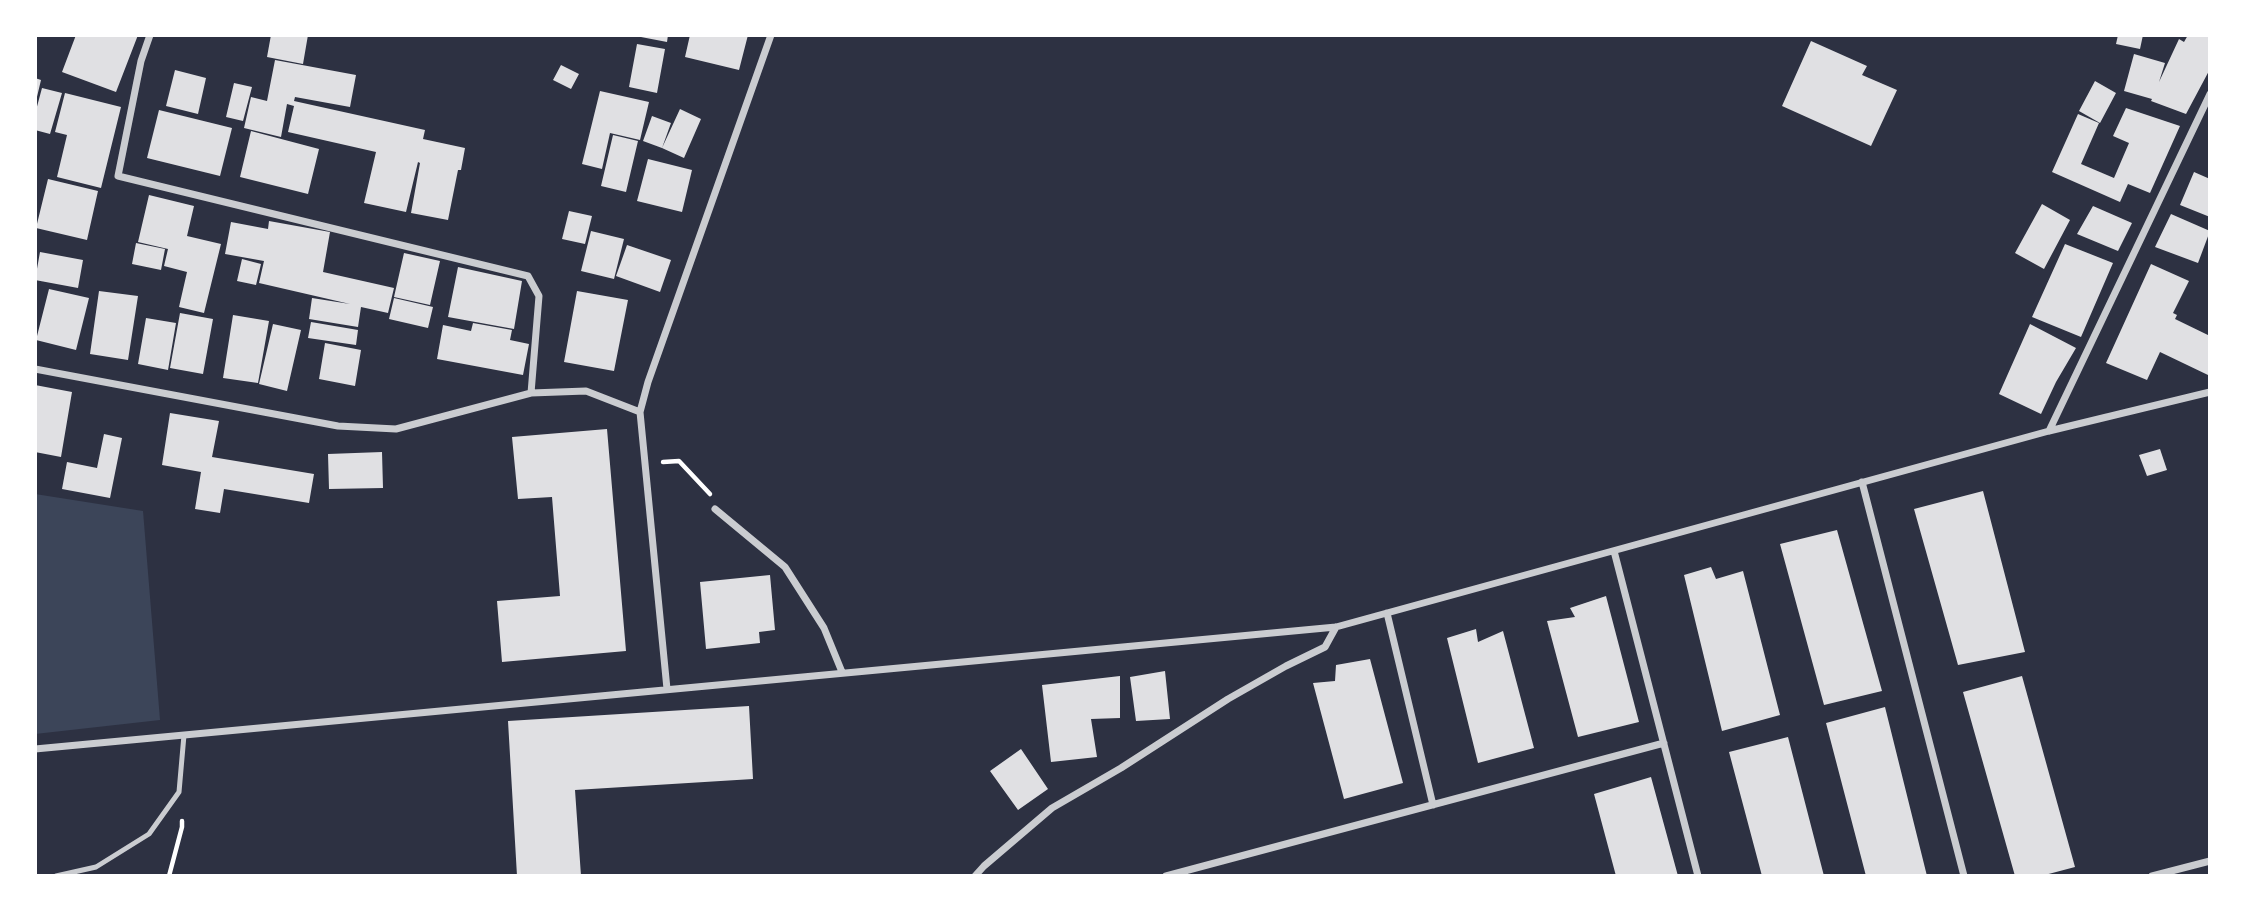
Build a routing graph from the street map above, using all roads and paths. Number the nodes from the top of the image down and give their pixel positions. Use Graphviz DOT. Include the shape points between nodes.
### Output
graph roads {
  1 [pos="150,35"];
  2 [pos="771,35"];
  3 [pos="2210,94"];
  4 [pos="35,369"];
  5 [pos="2210,392"];
  6 [pos="531,393"];
  7 [pos="640,412"];
  8 [pos="2049,431"];
  9 [pos="645,463"];
  10 [pos="1862,482"];
  11 [pos="715,509"];
  12 [pos="1614,551"];
  13 [pos="1387,613"];
  14 [pos="1336,627"];
  15 [pos="842,672"];
  16 [pos="667,689"];
  17 [pos="184,735"];
  18 [pos="1664,743"];
  19 [pos="35,749"];
  20 [pos="179,792"];
  21 [pos="1433,805"];
  22 [pos="2210,861"];
  23 [pos="56,876"];
  24 [pos="169,876"];
  25 [pos="975,876"];
  26 [pos="1166,876"];
  27 [pos="1698,876"];
  28 [pos="1964,876"];
  29 [pos="2152,876"];
  1 -- 6 [label="street" via="118,176 528,276 539,296"];
  2 -- 7 [label="street"];
  3 -- 8 [label="street"];
  4 -- 6 [label="street" via="338,426 396,429"];
  5 -- 8 [label="street"];
  6 -- 7 [label="street" via="586,391"];
  7 -- 9 [label="street"];
  8 -- 10 [label="street"];
  9 -- 11 [label="path" via="678,461 710,495"];
  9 -- 16 [label="street"];
  10 -- 12 [label="street"];
  10 -- 28 [label="street"];
  11 -- 15 [label="street" via="785,567 824,628"];
  12 -- 13 [label="street"];
  12 -- 18 [label="street"];
  13 -- 14 [label="street"];
  13 -- 21 [label="street"];
  14 -- 15 [label="street"];
  14 -- 25 [label="street" via="1325,647 1240,693 1052,808"];
  15 -- 16 [label="street"];
  16 -- 17 [label="street"];
  17 -- 19 [label="street"];
  17 -- 20 [label="lane"];
  18 -- 21 [label="street"];
  18 -- 27 [label="street"];
  20 -- 23 [label="lane" via="149,834 96,867"];
  20 -- 24 [label="path" via="182,827"];
  21 -- 26 [label="street"];
  22 -- 29 [label="street"];
}
